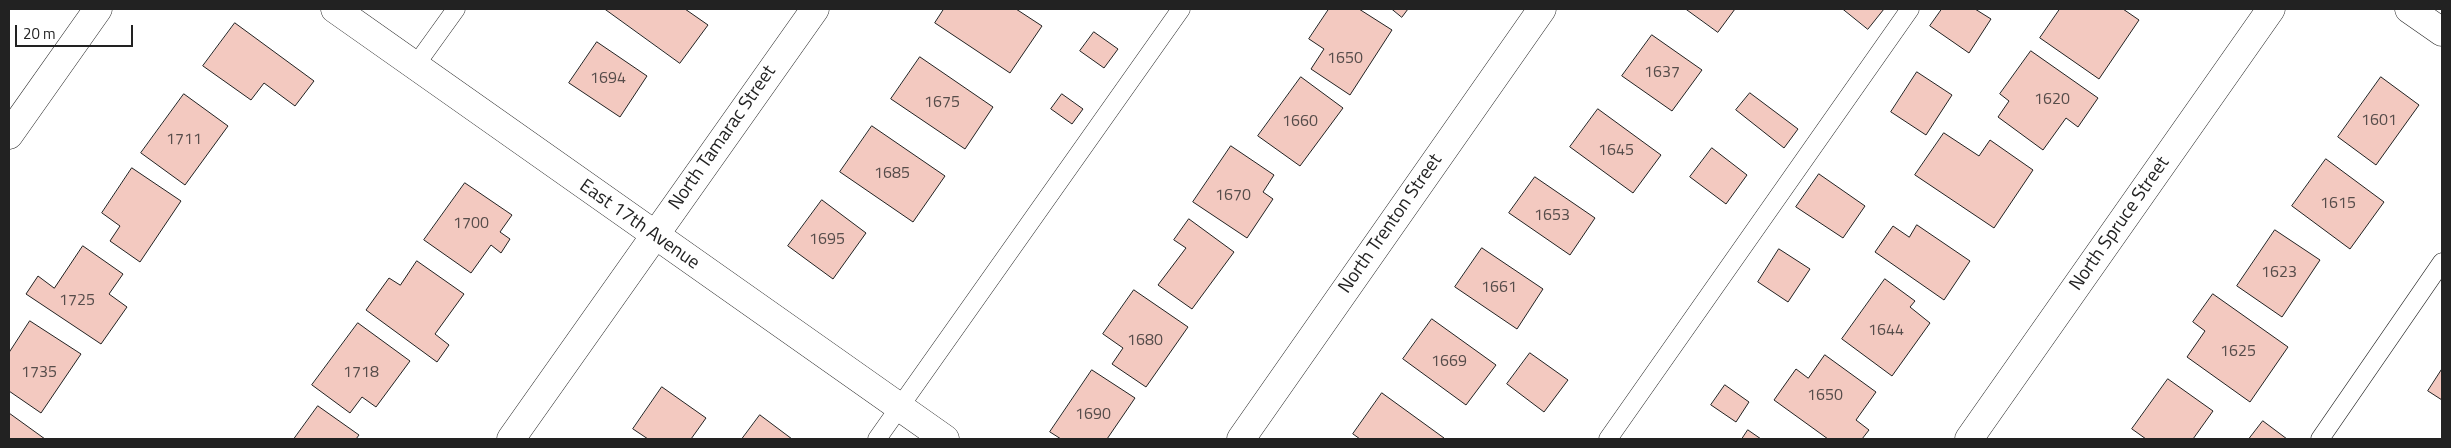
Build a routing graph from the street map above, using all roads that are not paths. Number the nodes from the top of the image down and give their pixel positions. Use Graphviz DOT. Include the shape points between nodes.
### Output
graph roads {
  1 [pos="98,9"];
  2 [pos="335,9"];
  3 [pos="456,9"];
  4 [pos="814,9"];
  5 [pos="1181,9"];
  6 [pos="1542,9"];
  7 [pos="1910,9"];
  8 [pos="2271,9"];
  9 [pos="2409,9"];
  10 [pos="2442,32"];
  11 [pos="415,66"];
  12 [pos="9,135"];
  13 [pos="654,236"];
  14 [pos="2442,262"];
  15 [pos="900,407"];
  16 [pos="511,439"];
  17 [pos="877,439"];
  18 [pos="945,439"];
  19 [pos="1241,439"];
  20 [pos="1608,439"];
  21 [pos="1969,439"];
  22 [pos="2320,439"];
  1 -- 12 [label="street"];
  2 -- 11 [label="street, East 17th Avenue"];
  3 -- 11 [label="lane"];
  4 -- 13 [label="street, North Tamarac Street"];
  5 -- 15 [label="lane"];
  6 -- 19 [label="street, North Trenton Street"];
  7 -- 20 [label="lane"];
  8 -- 21 [label="street, North Spruce Street"];
  9 -- 10 [label="street"];
  11 -- 13 [label="street, East 17th Avenue"];
  13 -- 15 [label="street, East 17th Avenue"];
  13 -- 16 [label="street, North Tamarac Street"];
  14 -- 22 [label="lane"];
  15 -- 17 [label="lane"];
  15 -- 18 [label="street, East 17th Avenue"];
}
